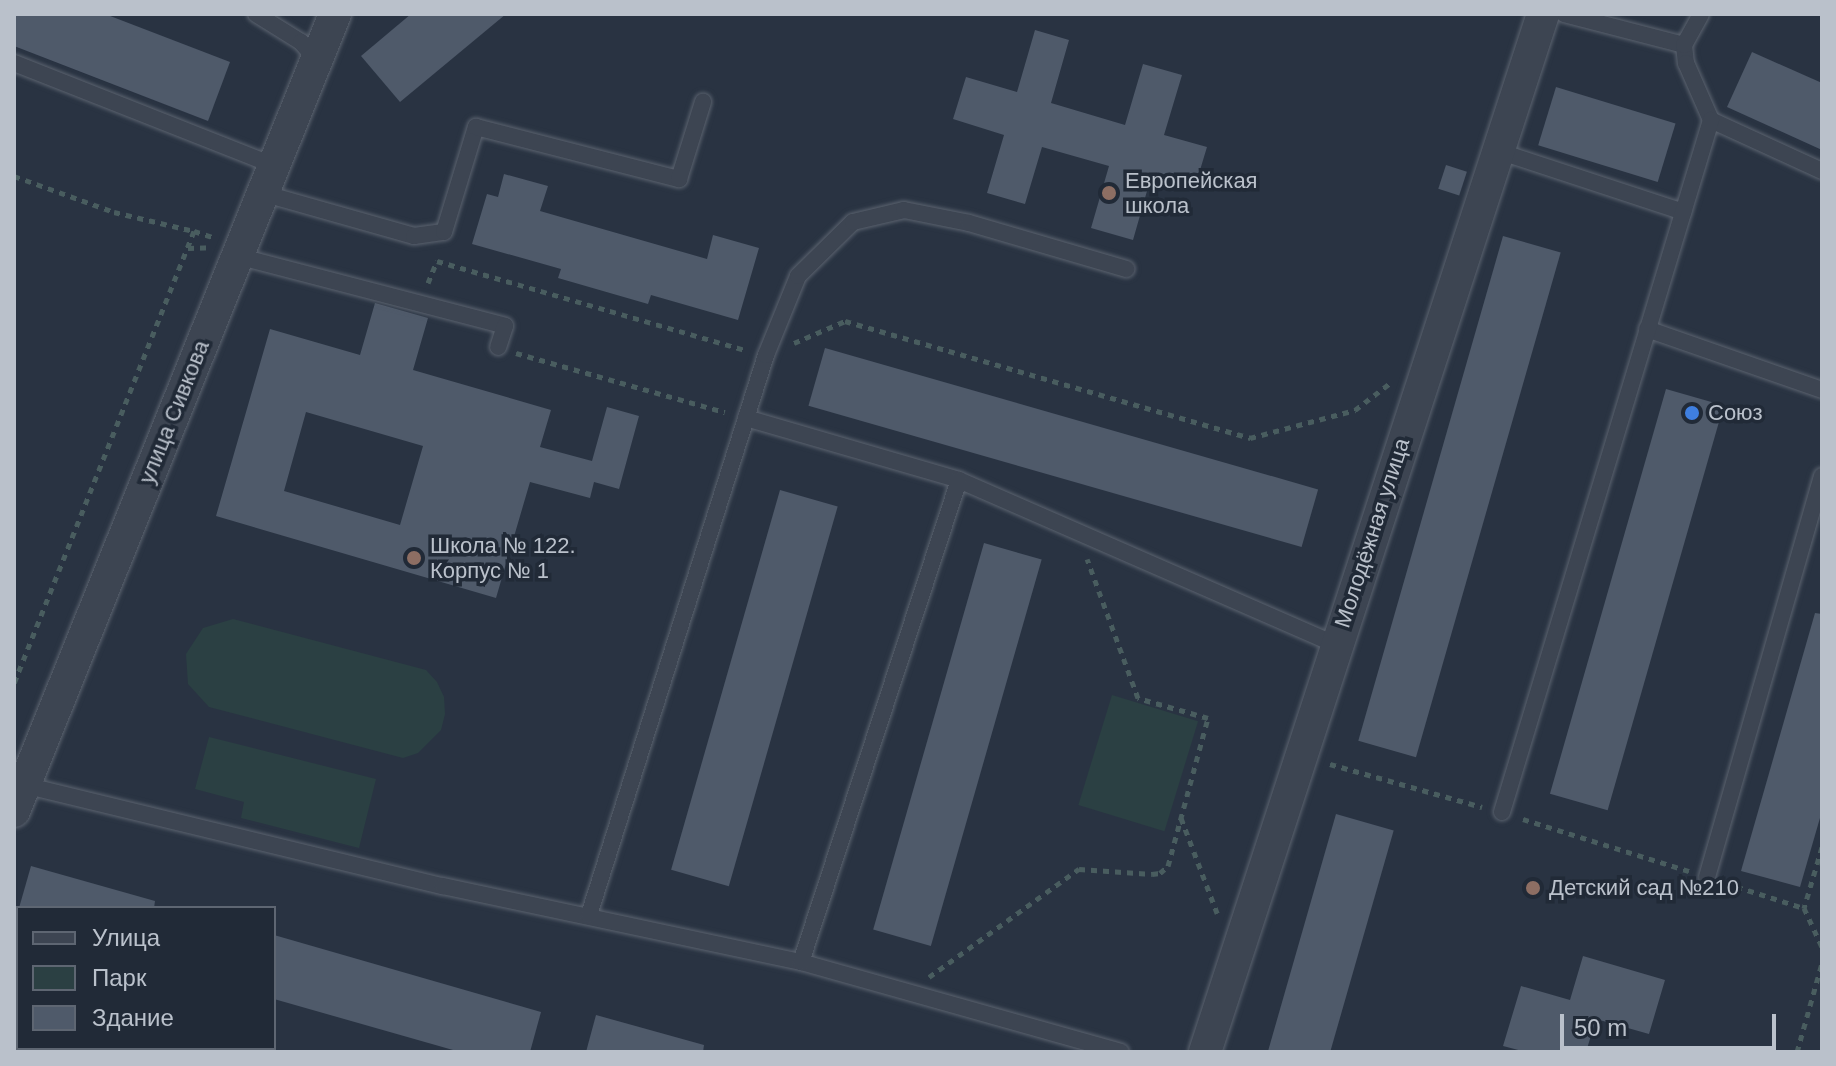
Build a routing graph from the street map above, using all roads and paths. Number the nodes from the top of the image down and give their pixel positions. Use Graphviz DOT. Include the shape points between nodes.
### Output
graph roads {
  1 [pos="256,14"];
  2 [pos="335,14"];
  3 [pos="1543,14"];
  4 [pos="1564,14"];
  5 [pos="1701,14"];
  6 [pos="1684,45"];
  7 [pos="316,59"];
  8 [pos="14,63"];
  9 [pos="703,102"];
  10 [pos="1711,120"];
  11 [pos="1498,151"];
  12 [pos="1822,171"];
  13 [pos="14,176"];
  14 [pos="268,179"];
  15 [pos="1683,212"];
  16 [pos="237,256"];
  17 [pos="1126,269"];
  18 [pos="419,302"];
  19 [pos="1647,329"];
  20 [pos="498,347"];
  21 [pos="1431,352"];
  22 [pos="766,355"];
  23 [pos="1822,390"];
  24 [pos="746,418"];
  25 [pos="1822,476"];
  26 [pos="959,480"];
  27 [pos="1078,532"];
  28 [pos="1336,645"];
  29 [pos="14,684"];
  30 [pos="1299,756"];
  31 [pos="19,798"];
  32 [pos="1502,812"];
  33 [pos="1181,817"];
  34 [pos="1822,847"];
  35 [pos="1707,877"];
  36 [pos="1804,908"];
  37 [pos="589,915"];
  38 [pos="1822,947"];
  39 [pos="1234,957"];
  40 [pos="801,962"];
  41 [pos="1822,963"];
  42 [pos="908,992"];
  43 [pos="1121,1052"];
  44 [pos="1205,1052"];
  45 [pos="1797,1052"];
  1 -- 7 [label="lane" via="301,42"];
  2 -- 7 [label="street, улица Сивкова"];
  3 -- 11 [label="street, Молодёжная улица"];
  4 -- 6 [label="lane"];
  5 -- 6 [label="lane"];
  6 -- 10 [label="lane" via="1686,63"];
  7 -- 14 [label="street, улица Сивкова"];
  8 -- 14 [label="lane"];
  9 -- 14 [label="lane" via="679,179 476,127 444,232 414,236"];
  10 -- 12 [label="lane"];
  10 -- 15 [label="lane"];
  11 -- 15 [label="lane"];
  11 -- 21 [label="street, Молодёжная улица"];
  13 -- 29 [label="path" via="114,212 194,231"];
  14 -- 16 [label="street, улица Сивкова"];
  15 -- 19 [label="lane"];
  16 -- 18 [label="lane"];
  16 -- 31 [label="street, улица Сивкова"];
  17 -- 22 [label="lane" via="969,223 904,210 853,222 798,276"];
  18 -- 20 [label="lane" via="505,326"];
  18 -- 22 [label="path" via="437,261"];
  19 -- 23 [label="lane"];
  19 -- 32 [label="lane"];
  20 -- 24 [label="path"];
  21 -- 22 [label="path" via="1355,410 1250,438 845,321"];
  21 -- 28 [label="street, Молодёжная улица"];
  22 -- 24 [label="lane"];
  24 -- 26 [label="lane"];
  24 -- 37 [label="lane"];
  25 -- 35 [label="lane"];
  26 -- 27 [label="lane"];
  26 -- 40 [label="lane"];
  27 -- 28 [label="lane"];
  27 -- 33 [label="path" via="1138,698 1208,718"];
  28 -- 30 [label="street, Молодёжная улица"];
  30 -- 32 [label="path"];
  30 -- 39 [label="street, Молодёжная улица"];
  31 -- 37 [label="lane"];
  32 -- 35 [label="path"];
  33 -- 39 [label="path"];
  33 -- 42 [label="path" via="1168,866 1160,873 1079,869"];
  34 -- 36 [label="path"];
  35 -- 36 [label="path"];
  36 -- 38 [label="path"];
  37 -- 40 [label="lane"];
  39 -- 44 [label="street, Молодёжная улица"];
  40 -- 42 [label="lane"];
  41 -- 45 [label="path"];
  42 -- 43 [label="lane"];
}
